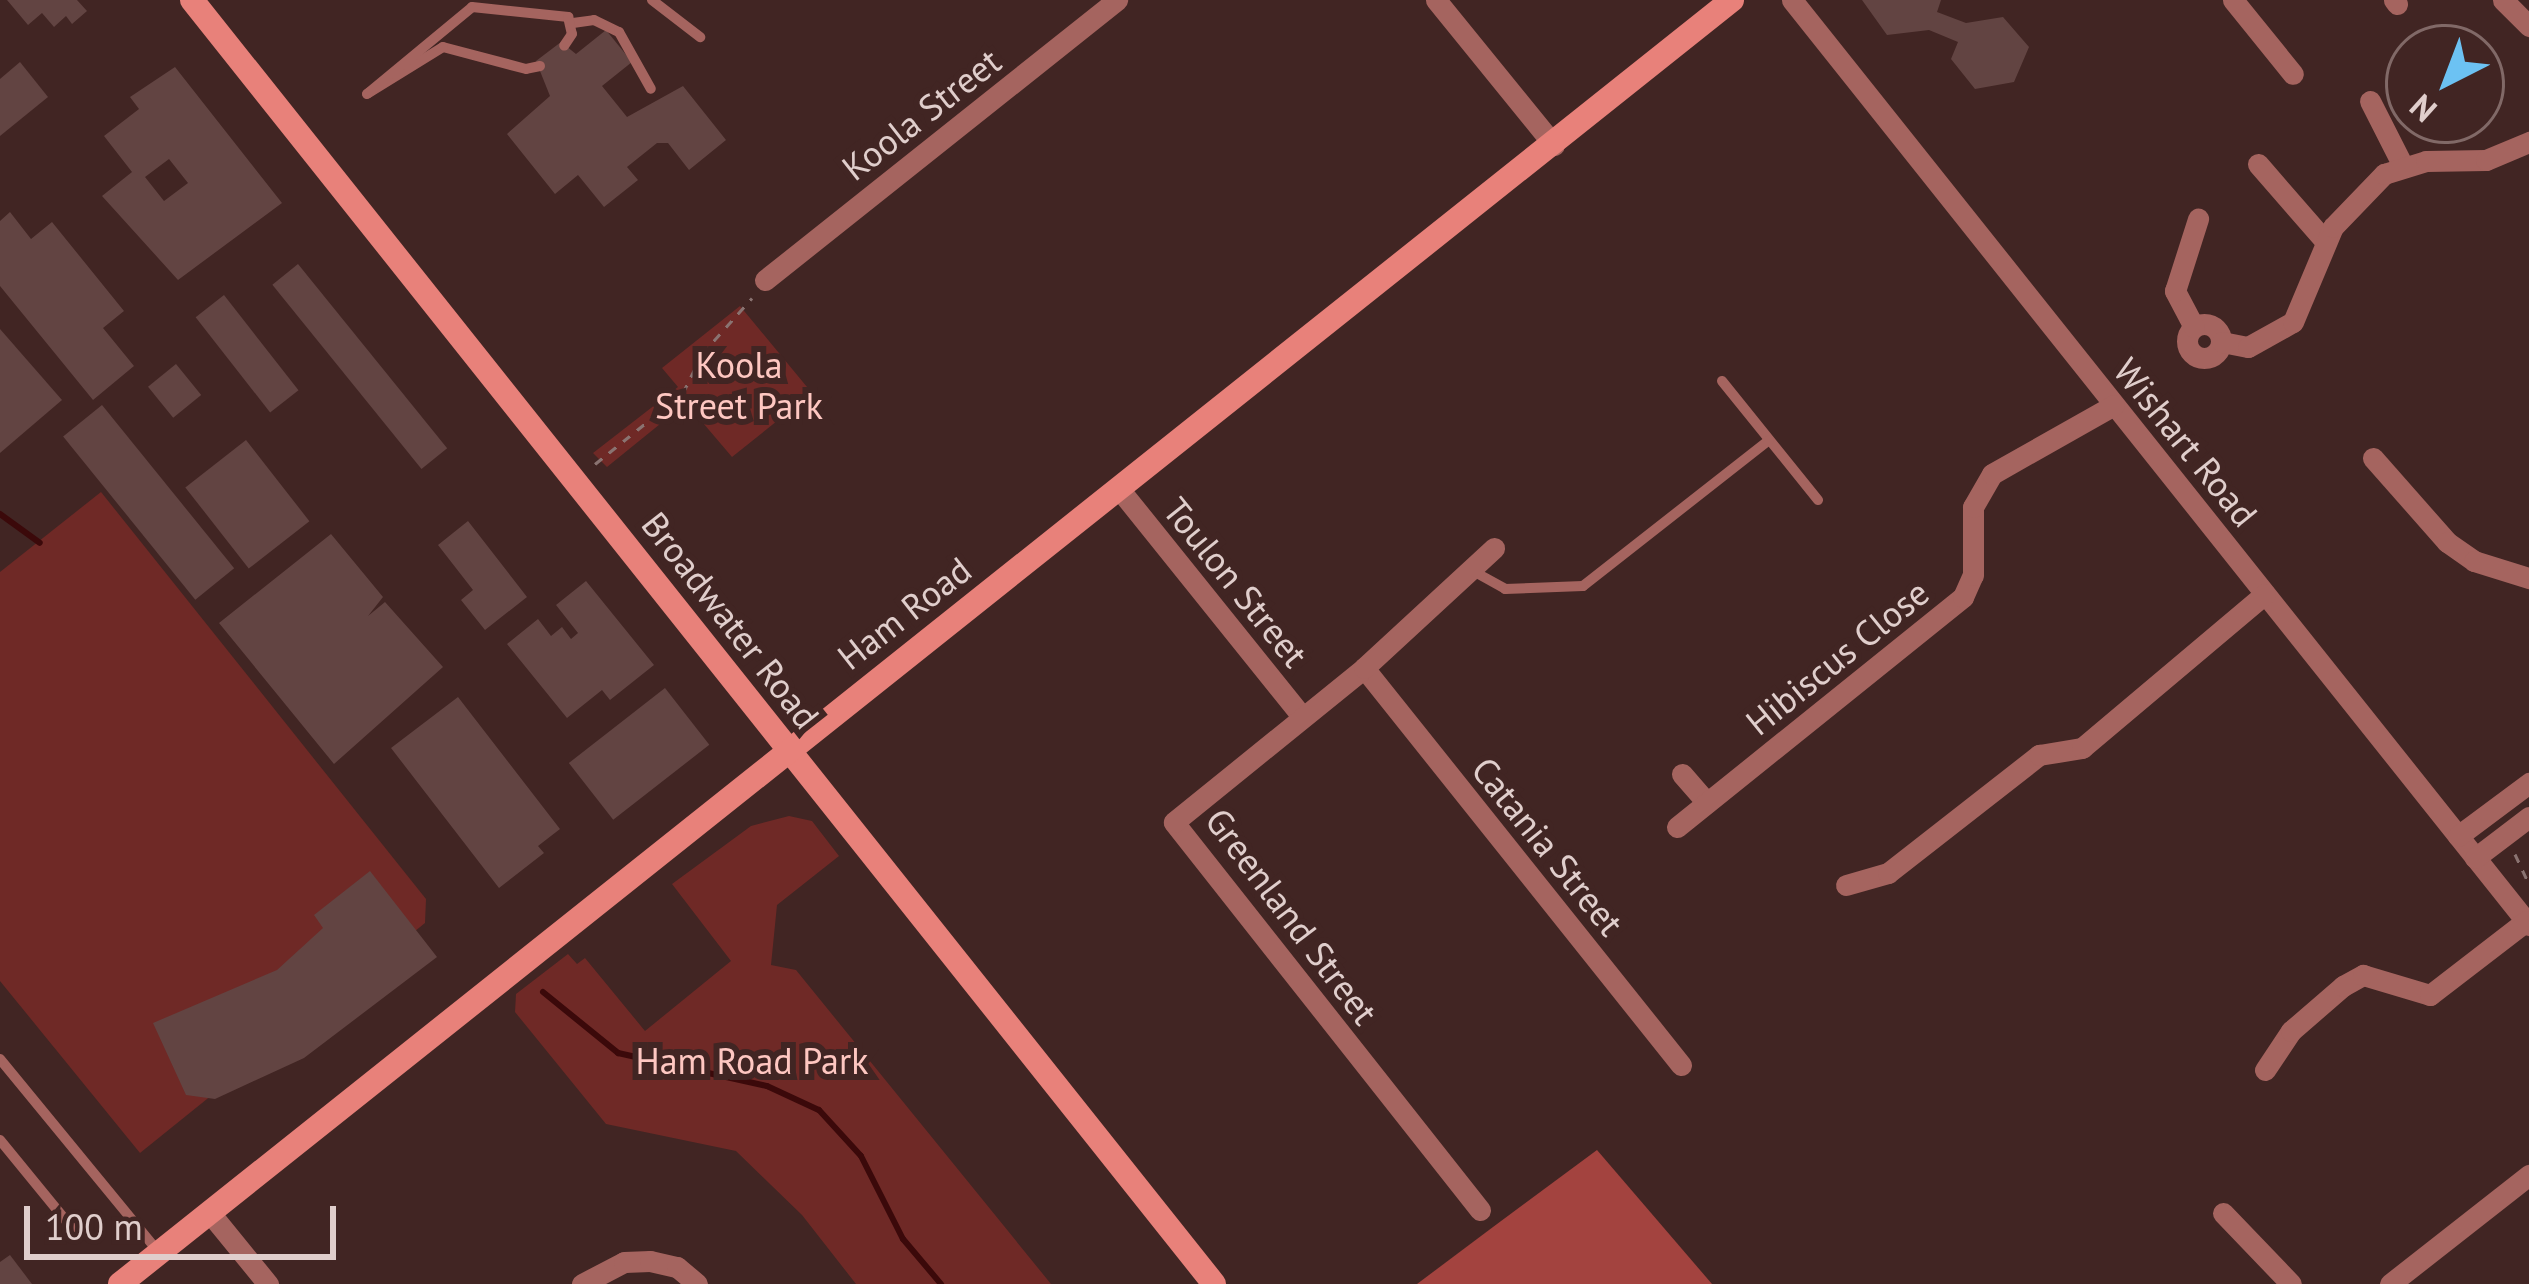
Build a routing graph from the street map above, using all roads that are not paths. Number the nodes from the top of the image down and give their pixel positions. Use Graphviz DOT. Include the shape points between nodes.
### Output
graph roads {
  1 [pos="192,0"];
  2 [pos="566,0"];
  3 [pos="652,0"];
  4 [pos="1118,0"];
  5 [pos="1436,0"];
  6 [pos="1732,0"];
  7 [pos="1792,0"];
  8 [pos="2233,0"];
  9 [pos="2503,0"];
  10 [pos="557,16"];
  11 [pos="573,22"];
  12 [pos="2529,26"];
  13 [pos="700,37"];
  14 [pos="564,46"];
  15 [pos="540,66"];
  16 [pos="2293,74"];
  17 [pos="651,89"];
  18 [pos="2370,101"];
  19 [pos="2529,142"];
  20 [pos="1554,145"];
  21 [pos="2258,164"];
  22 [pos="2403,166"];
  23 [pos="2198,219"];
  24 [pos="2325,242"];
  25 [pos="765,280"];
  26 [pos="1722,381"];
  27 [pos="2114,405"];
  28 [pos="1769,440"];
  29 [pos="2373,458"];
  30 [pos="1120,490"];
  31 [pos="1818,500"];
  32 [pos="1493,548"];
  33 [pos="1473,571"];
  34 [pos="2529,578"];
  35 [pos="2265,594"];
  36 [pos="1364,668"];
  37 [pos="1301,715"];
  38 [pos="788,750"];
  39 [pos="1682,774"];
  40 [pos="2529,783"];
  41 [pos="1707,803"];
  42 [pos="2529,817"];
  43 [pos="1677,827"];
  44 [pos="2458,836"];
  45 [pos="2475,858"];
  46 [pos="1846,885"];
  47 [pos="2528,923"];
  48 [pos="0,1059"];
  49 [pos="1681,1065"];
  50 [pos="2265,1070"];
  51 [pos="0,1140"];
  52 [pos="2529,1174"];
  53 [pos="1480,1210"];
  54 [pos="210,1213"];
  55 [pos="2223,1214"];
  56 [pos="72,1228"];
  57 [pos="159,1253"];
  58 [pos="120,1284"];
  59 [pos="268,1284"];
  60 [pos="582,1284"];
  61 [pos="697,1284"];
  62 [pos="1214,1284"];
  63 [pos="2291,1284"];
  64 [pos="2390,1284"];
  1 -- 38 [label="street, Broadwater Road"];
  2 -- 10 [label="lane"];
  3 -- 13 [label="lane"];
  4 -- 25 [label="street, Koola Street"];
  5 -- 20 [label="street"];
  6 -- 20 [label="street, Ham Road"];
  7 -- 27 [label="street, Wishart Road"];
  8 -- 16 [label="street"];
  9 -- 12 [label="street"];
  10 -- 11 [label="lane"];
  10 -- 15 [label="lane" via="472,7 367,94 443,47 526,70"];
  11 -- 14 [label="lane"];
  11 -- 17 [label="lane" via="594,20 619,32"];
  18 -- 22 [label="street"];
  19 -- 22 [label="street" via="2486,160"];
  20 -- 30 [label="street, Ham Road"];
  21 -- 24 [label="street"];
  22 -- 24 [label="street" via="2361,191"];
  23 -- 24 [label="street" via="2175,291 2194,327 2186,341 2195,356 2212,357 2222,342 2248,347 2293,322"];
  26 -- 28 [label="lane"];
  27 -- 35 [label="street, Wishart Road"];
  27 -- 41 [label="street, Hibiscus Close" via="1992,474 1973,507 1973,574 1964,597"];
  28 -- 31 [label="lane"];
  28 -- 33 [label="lane" via="1583,586 1504,589"];
  29 -- 34 [label="street" via="2447,542 2474,561"];
  30 -- 37 [label="street, Toulon Street"];
  30 -- 38 [label="street, Ham Road"];
  32 -- 33 [label="street, Greenland Street"];
  33 -- 36 [label="street, Greenland Street"];
  35 -- 44 [label="street, Wishart Road"];
  35 -- 46 [label="street" via="2082,748 2038,755 1888,873"];
  36 -- 37 [label="street, Greenland Street"];
  36 -- 49 [label="street, Catania Street"];
  37 -- 53 [label="street, Greenland Street" via="1174,822"];
  38 -- 54 [label="street, Ham Road"];
  38 -- 62 [label="street, Broadwater Road"];
  39 -- 41 [label="street"];
  40 -- 44 [label="street"];
  41 -- 43 [label="street, Hibiscus Close"];
  42 -- 45 [label="street"];
  44 -- 45 [label="street, Wishart Road"];
  45 -- 47 [label="street, Wishart Road"];
  47 -- 50 [label="street" via="2430,995 2363,975 2343,986 2291,1031"];
  48 -- 57 [label="lane"];
  51 -- 56 [label="lane"];
  52 -- 64 [label="street"];
  54 -- 57 [label="street, Ham Road"];
  54 -- 59 [label="street"];
  55 -- 63 [label="street"];
  57 -- 58 [label="street, Ham Road"];
  60 -- 61 [label="street" via="624,1262 650,1261 677,1267"];
}
